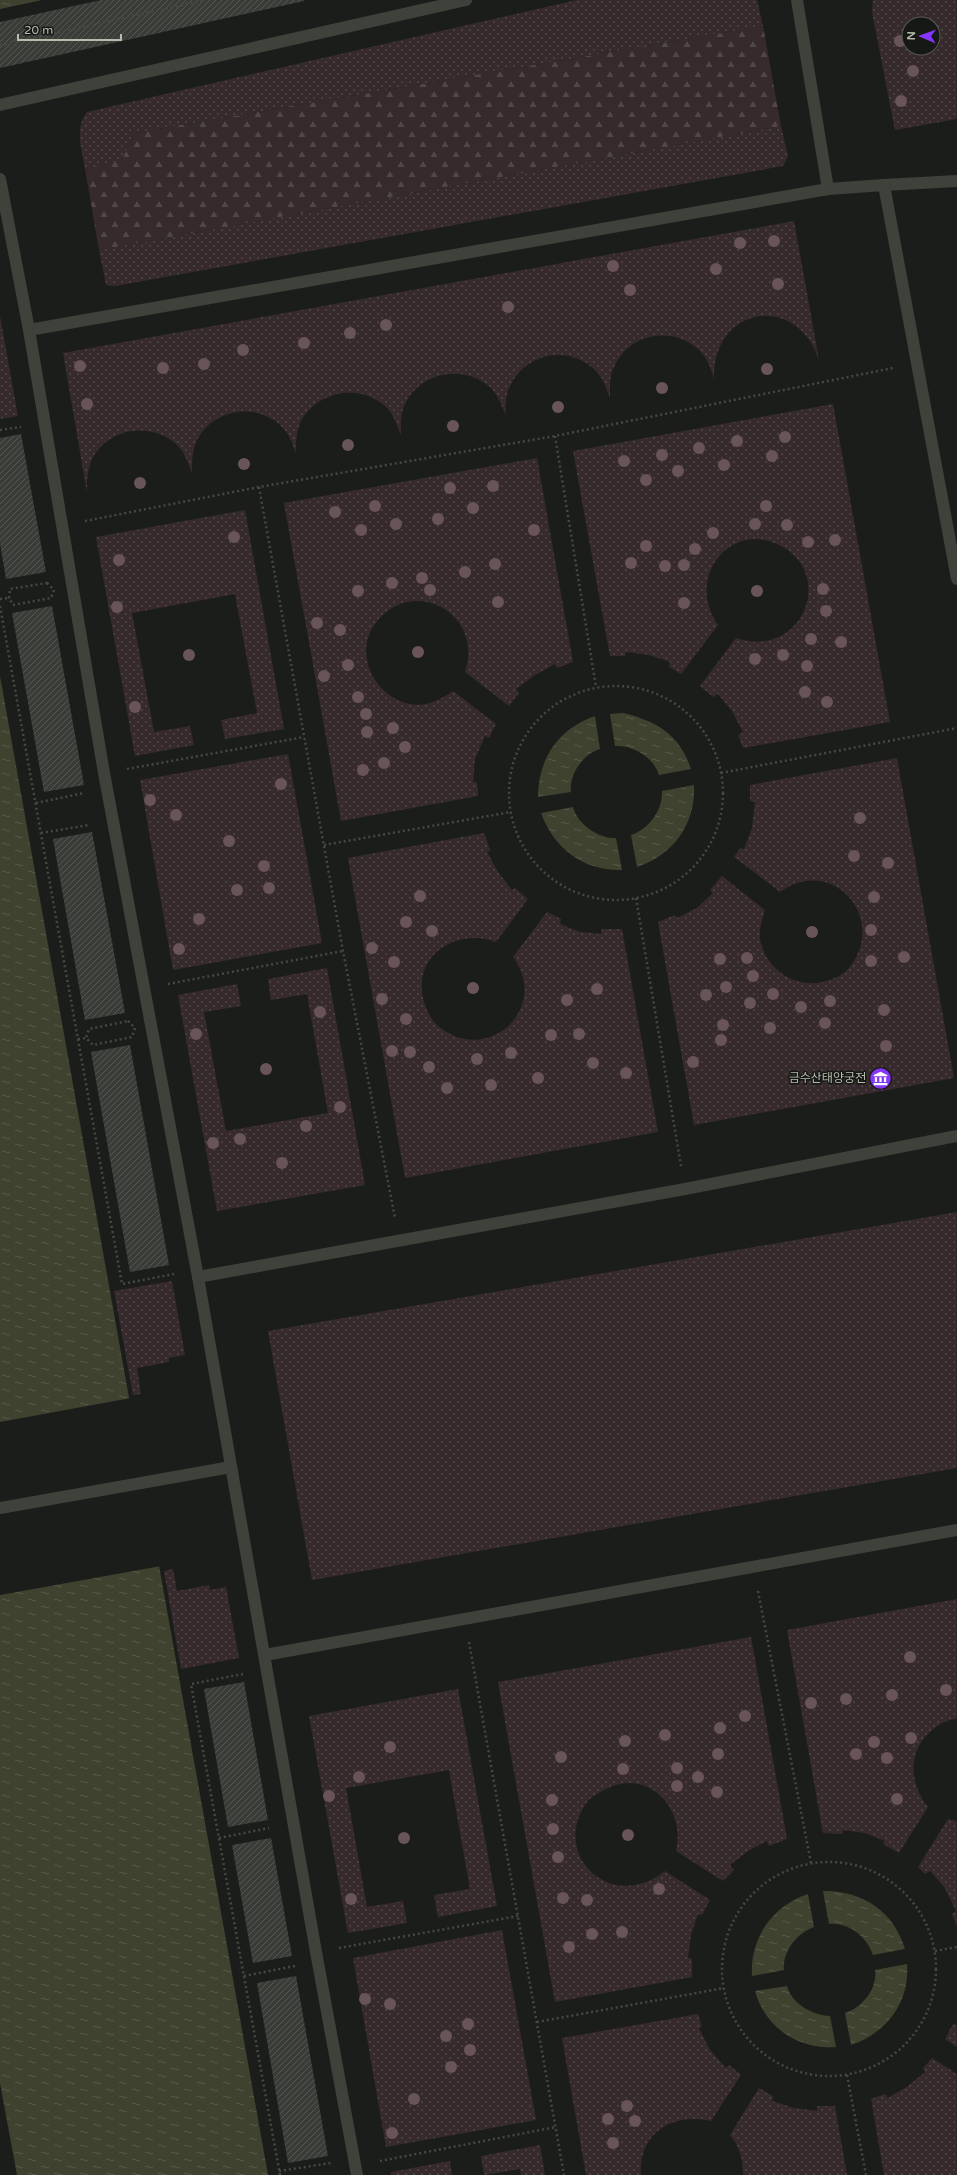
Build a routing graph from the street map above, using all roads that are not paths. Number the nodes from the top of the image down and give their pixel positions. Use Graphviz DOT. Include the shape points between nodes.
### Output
graph roads {
  1 [pos="466,0"];
  2 [pos="797,0"];
  3 [pos="0,105"];
  4 [pos="0,179"];
  5 [pos="957,181"];
  6 [pos="884,185"];
  7 [pos="828,189"];
  8 [pos="29,330"];
  9 [pos="957,579"];
  10 [pos="957,1136"];
  11 [pos="198,1276"];
  12 [pos="231,1467"];
  13 [pos="0,1508"];
  14 [pos="957,1530"];
  15 [pos="265,1655"];
  16 [pos="356,2171"];
  1 -- 3 [label="street"];
  2 -- 7 [label="street"];
  4 -- 8 [label="street"];
  5 -- 6 [label="street"];
  6 -- 7 [label="street"];
  6 -- 9 [label="street"];
  7 -- 8 [label="street"];
  8 -- 11 [label="street" via="104,773"];
  10 -- 11 [label="street" via="686,1189"];
  11 -- 12 [label="street"];
  12 -- 13 [label="street"];
  12 -- 15 [label="street"];
  14 -- 15 [label="street"];
  15 -- 16 [label="street"];
}
